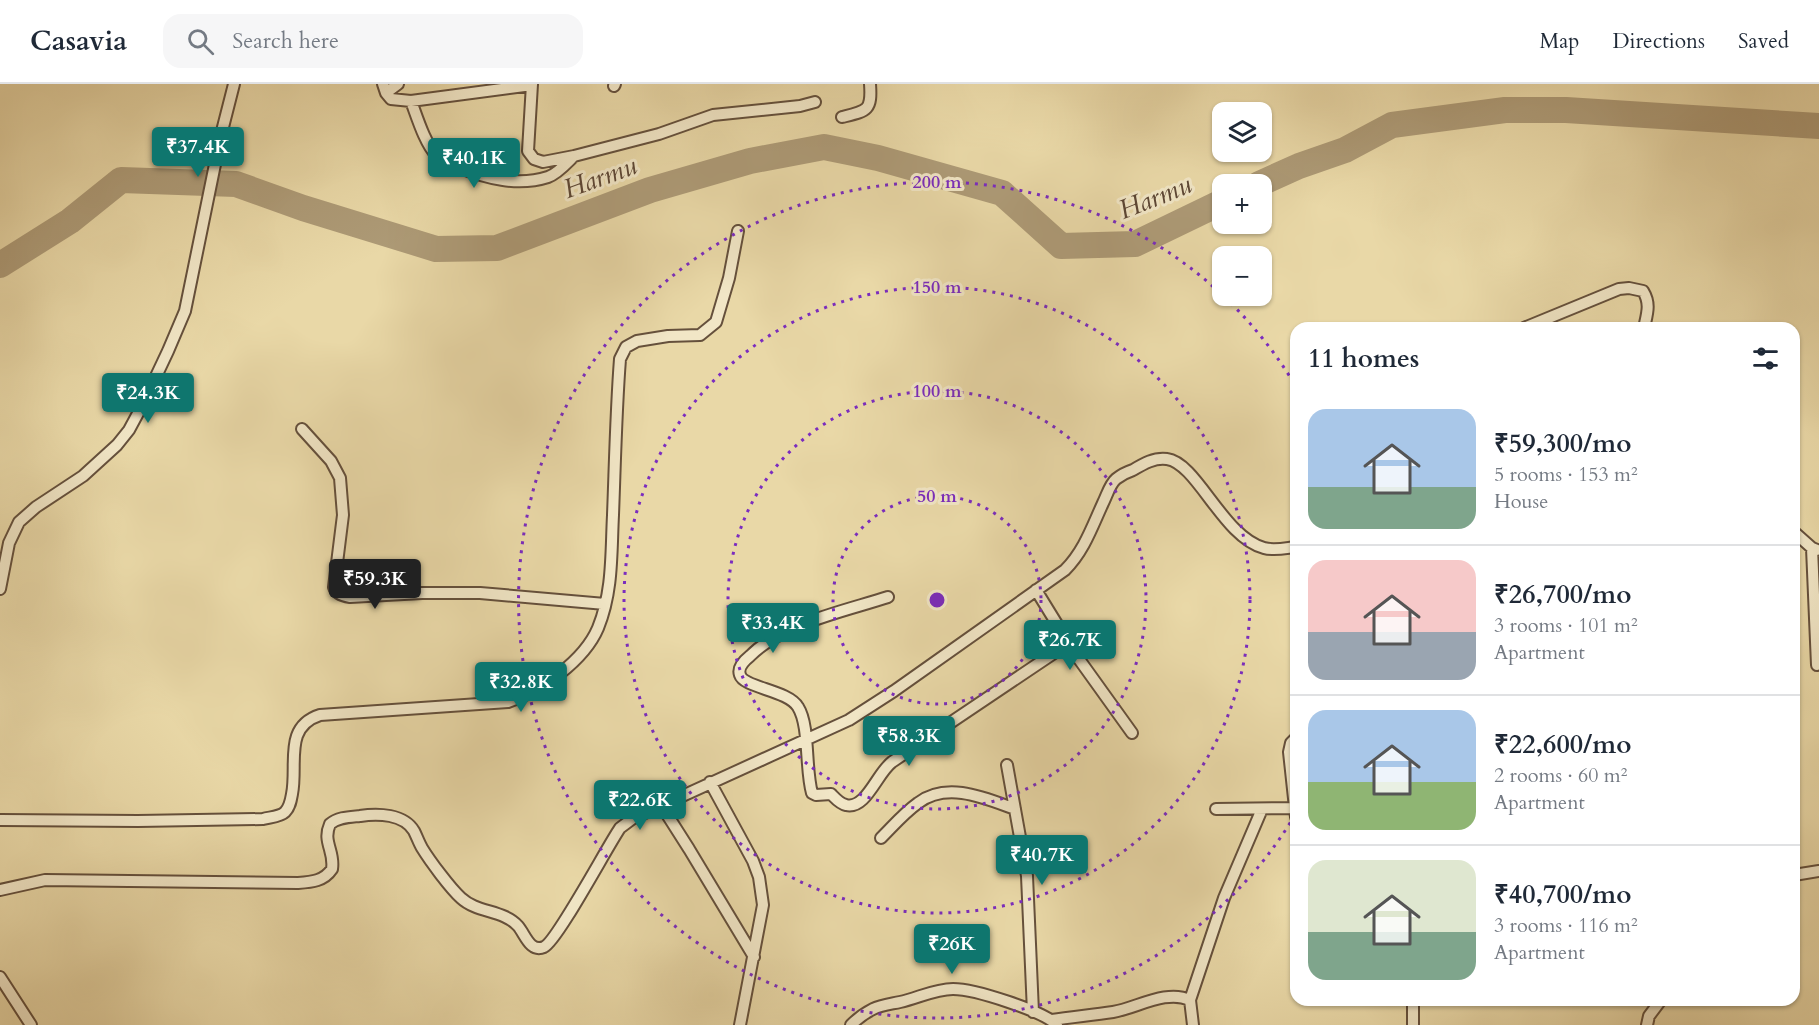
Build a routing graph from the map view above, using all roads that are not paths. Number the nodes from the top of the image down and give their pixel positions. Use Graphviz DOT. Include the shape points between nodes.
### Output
graph roads {
  1 [pos="234,84"];
  2 [pos="398,84"];
  3 [pos="870,84"];
  4 [pos="532,85"];
  5 [pos="385,89"];
  6 [pos="411,101"];
  7 [pos="815,102"];
  8 [pos="842,117"];
  9 [pos="574,156"];
  10 [pos="738,231"];
  11 [pos="1539,322"];
  12 [pos="1645,322"];
  13 [pos="302,429"];
  14 [pos="1800,537"];
  15 [pos="1290,548"];
  16 [pos="1816,549"];
  17 [pos="0,589"];
  18 [pos="1036,590"];
  19 [pos="888,597"];
  20 [pos="605,604"];
  21 [pos="1069,644"];
  22 [pos="1817,665"];
  23 [pos="1132,733"];
  24 [pos="806,739"];
  25 [pos="1007,765"];
  26 [pos="710,782"];
  27 [pos="661,805"];
  28 [pos="1015,809"];
  29 [pos="1216,809"];
  30 [pos="1262,809"];
  31 [pos="1290,812"];
  32 [pos="0,820"];
  33 [pos="881,838"];
  34 [pos="1819,871"];
  35 [pos="1800,874"];
  36 [pos="0,890"];
  37 [pos="754,957"];
  38 [pos="0,977"];
  39 [pos="1190,1000"];
  40 [pos="1413,1006"];
  41 [pos="1656,1006"];
  42 [pos="1033,1012"];
  43 [pos="1054,1022"];
  44 [pos="31,1025"];
  45 [pos="740,1025"];
  46 [pos="851,1025"];
  47 [pos="1193,1025"];
  48 [pos="1413,1025"];
  49 [pos="1647,1025"];
  1 -- 17 [label="street" via="185,310 163,362 129,430 117,445 83,476 19,522 9,543"];
  2 -- 5 [label="street"];
  3 -- 8 [label="street" via="871,99 866,109"];
  4 -- 6 [label="street"];
  4 -- 9 [label="street" via="530,156 543,162"];
  5 -- 6 [label="street" via="391,99"];
  6 -- 9 [label="street" via="436,155 478,175 522,182 547,178"];
  7 -- 9 [label="street" via="713,115"];
  10 -- 20 [label="street" via="716,322 700,335 637,341 626,348 620,359 610,588"];
  11 -- 12 [label="street" via="1629,288 1643,291 1647,298"];
  13 -- 20 [label="street" via="331,461 340,478 343,515 334,586 340,595 480,593"];
  14 -- 16 [label="street"];
  15 -- 18 [label="street" via="1264,548 1250,542 1217,510 1178,462 1154,460 1117,478 1077,558"];
  16 -- 22 [label="street"];
  18 -- 21 [label="street"];
  18 -- 24 [label="street" via="894,691 849,720"];
  19 -- 24 [label="street" via="792,628 765,642 742,663 739,674 744,681 797,704"];
  20 -- 32 [label="street" via="584,651 553,680 527,696 492,705 320,715 308,720 299,728 295,741 290,802 286,811 277,816 149,821"];
  21 -- 23 [label="street"];
  21 -- 24 [label="street" via="892,762 880,773 868,795 856,804 843,805 831,794 812,793"];
  24 -- 26 [label="street"];
  25 -- 28 [label="street"];
  26 -- 27 [label="street"];
  26 -- 37 [label="street" via="759,877 763,905"];
  27 -- 36 [label="street" via="620,828 563,923 549,943 540,948 532,946 518,925 461,898 422,848 409,824 387,815 369,814 330,824 326,836 332,869 326,877 313,882 45,880"];
  27 -- 37 [label="street"];
  28 -- 33 [label="street" via="954,792 938,793 906,812"];
  28 -- 42 [label="street" via="1027,876"];
  29 -- 30 [label="street"];
  30 -- 31 [label="street"];
  30 -- 39 [label="street" via="1224,898"];
  34 -- 35 [label="street"];
  37 -- 45 [label="street"];
  38 -- 44 [label="street"];
  39 -- 43 [label="street" via="1167,997"];
  39 -- 47 [label="street"];
  40 -- 48 [label="street"];
  41 -- 49 [label="street"];
  42 -- 43 [label="street"];
  42 -- 46 [label="street" via="981,994 939,990 875,1008"];
}
